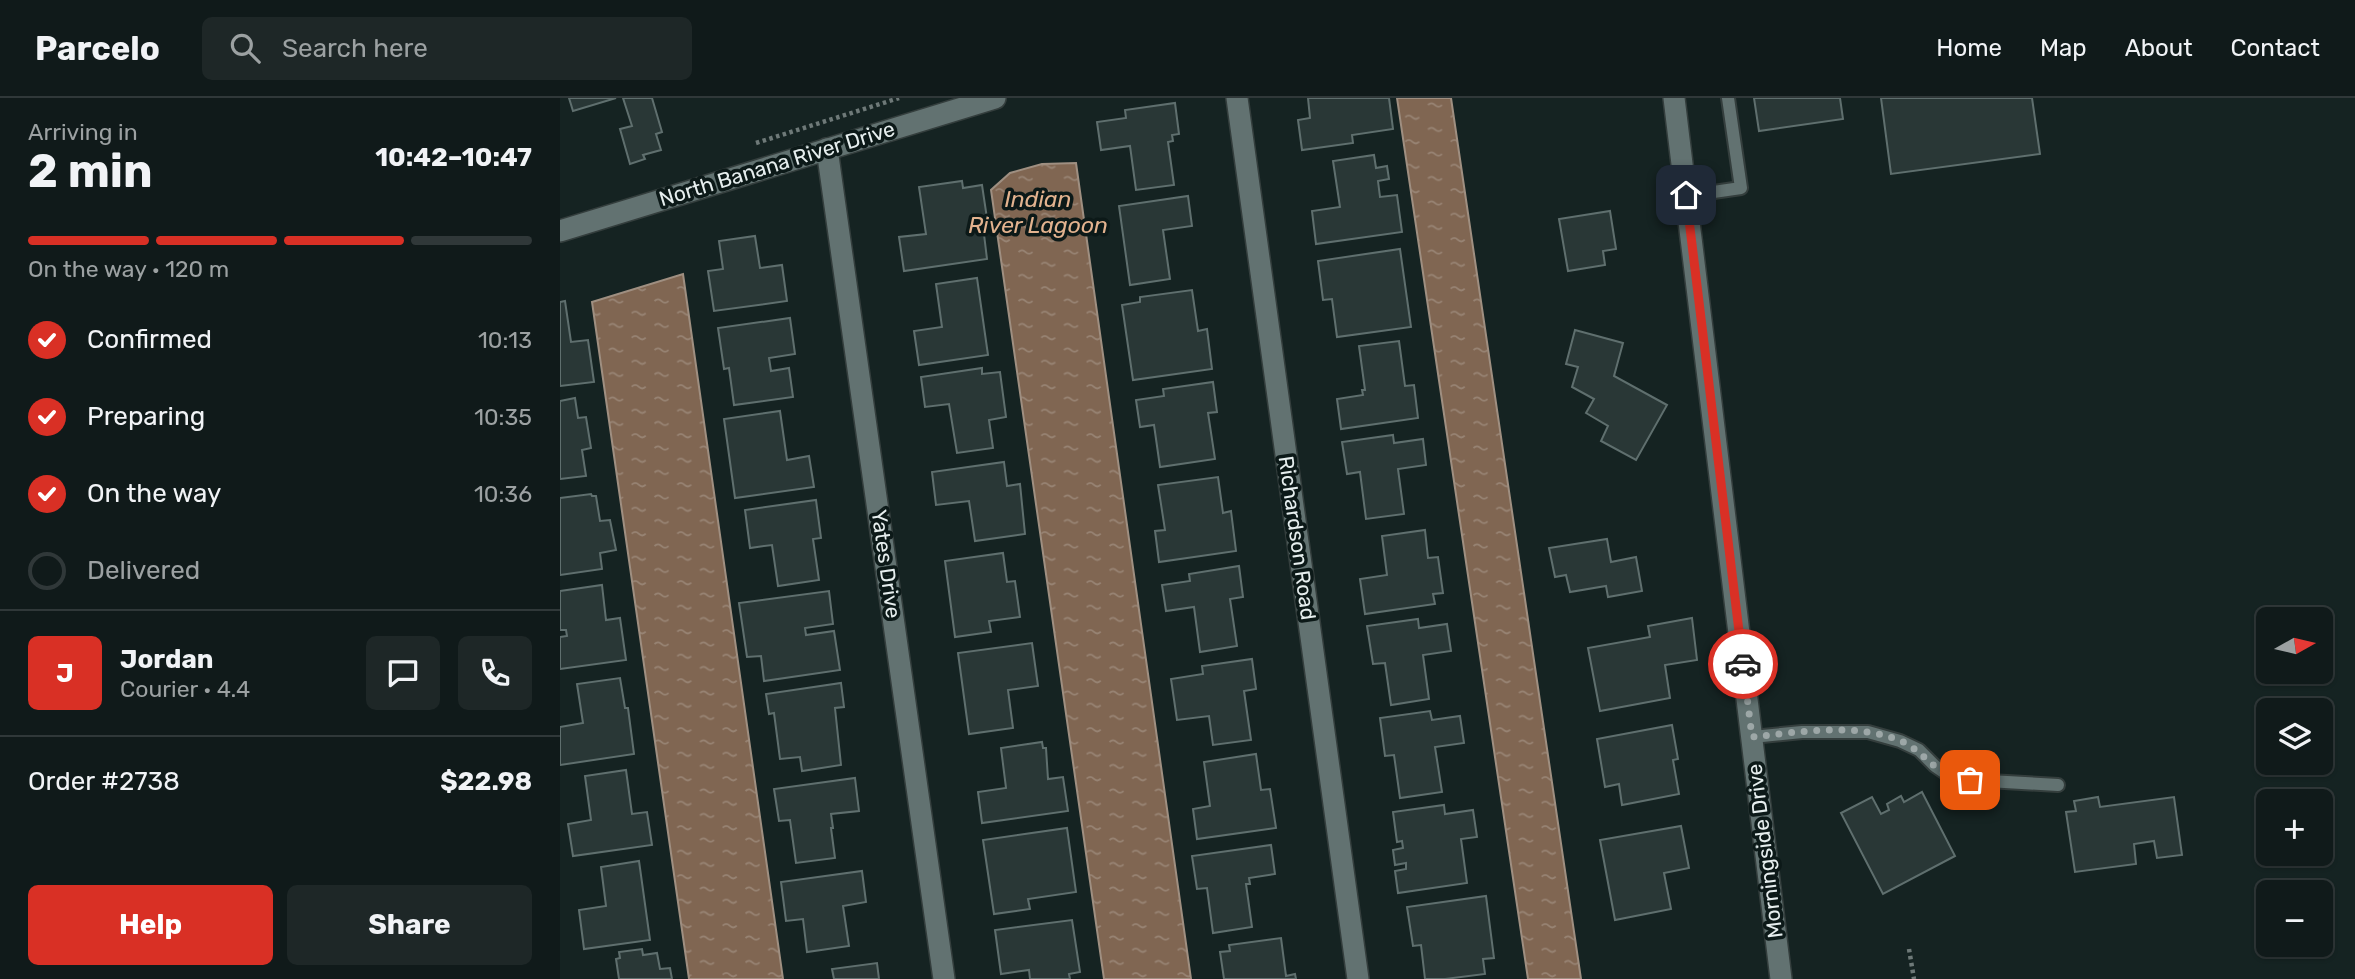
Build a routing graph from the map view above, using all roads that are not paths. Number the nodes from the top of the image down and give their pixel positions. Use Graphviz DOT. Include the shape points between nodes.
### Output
graph roads {
  1 [pos="995,98"];
  2 [pos="1237,98"];
  3 [pos="1674,98"];
  4 [pos="1728,98"];
  5 [pos="827,149"];
  6 [pos="1686,195"];
  7 [pos="560,230"];
  8 [pos="1752,737"];
  9 [pos="2058,785"];
  10 [pos="944,979"];
  11 [pos="1358,979"];
  12 [pos="1781,979"];
  1 -- 5 [label="street, North Banana River Drive"];
  2 -- 11 [label="street, Richardson Road"];
  3 -- 6 [label="street, Morningside Drive"];
  4 -- 6 [label="lane" via="1741,188"];
  5 -- 7 [label="street, North Banana River Drive"];
  5 -- 10 [label="street, Yates Drive"];
  6 -- 8 [label="street, Morningside Drive"];
  8 -- 9 [label="lane" via="1868,732 1919,750 1954,779"];
  8 -- 12 [label="street, Morningside Drive"];
}
